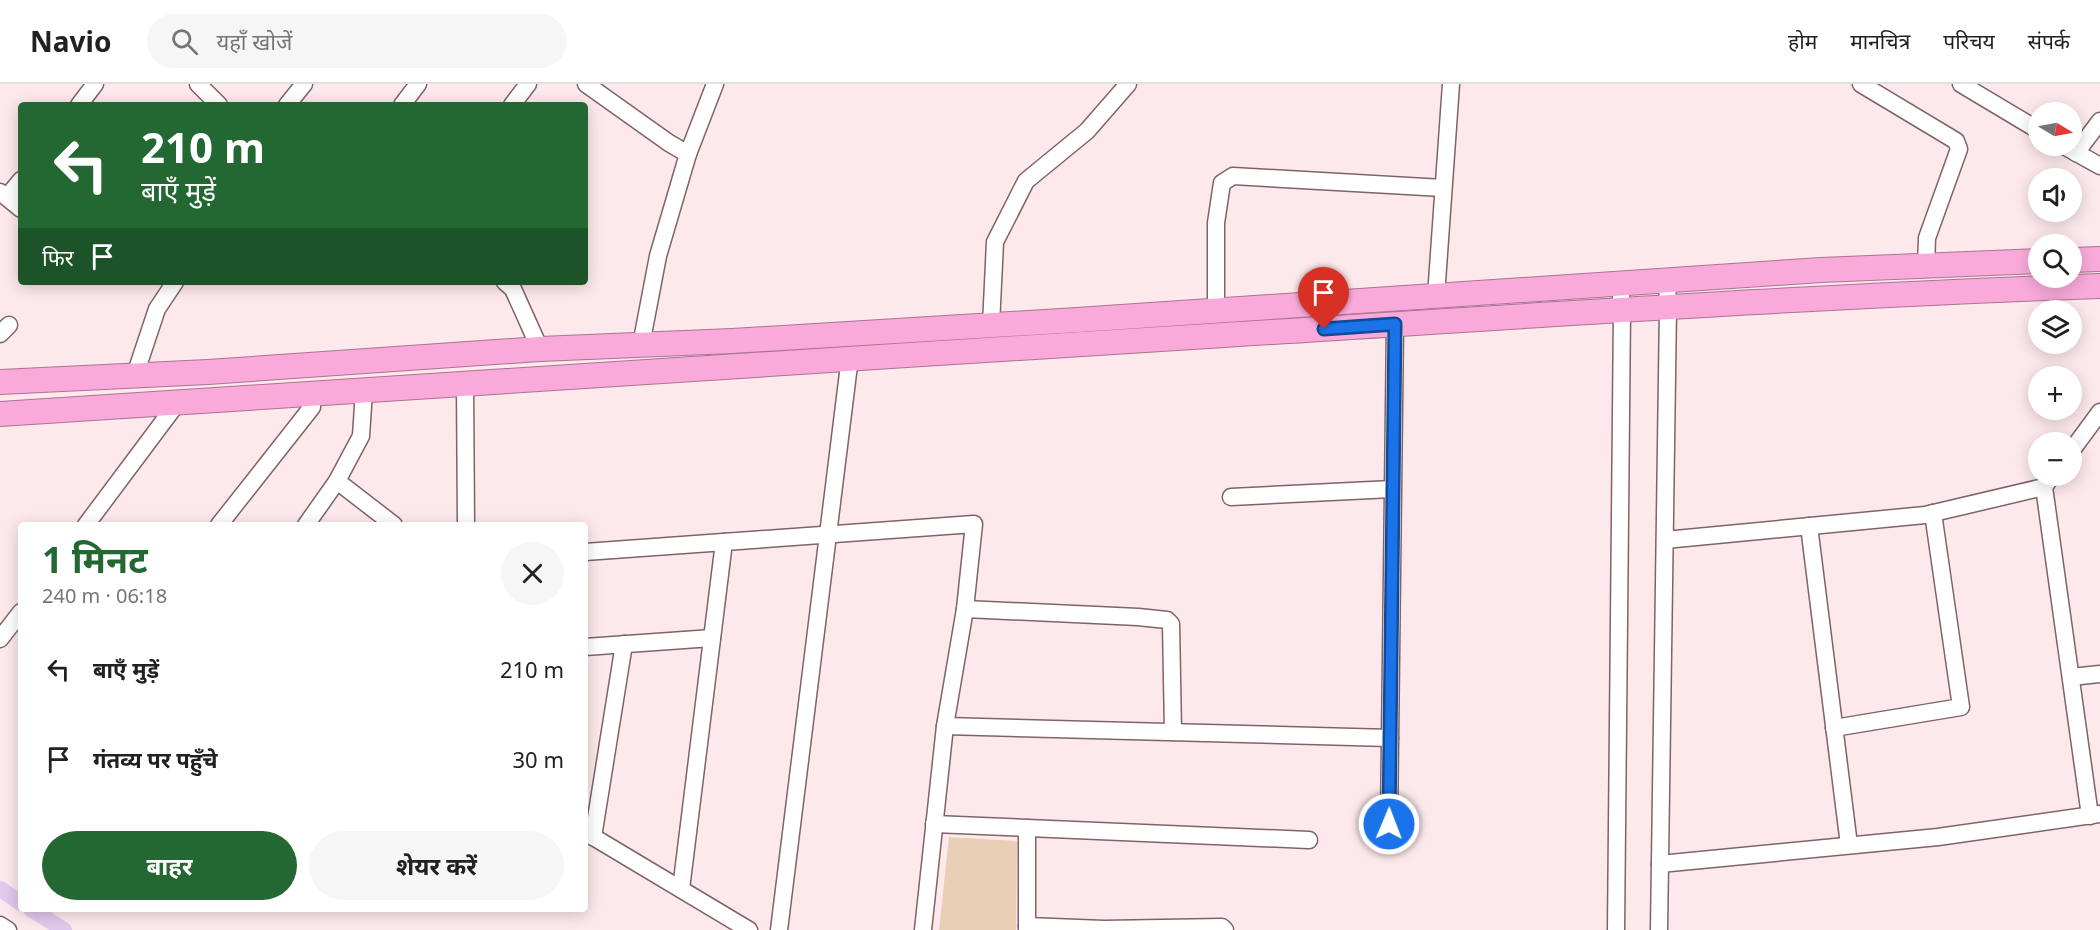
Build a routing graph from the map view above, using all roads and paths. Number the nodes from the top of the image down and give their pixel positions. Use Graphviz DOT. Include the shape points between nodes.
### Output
graph roads {
  1 [pos="95,84"];
  2 [pos="198,84"];
  3 [pos="304,84"];
  4 [pos="418,84"];
  5 [pos="528,84"];
  6 [pos="586,84"];
  7 [pos="715,84"];
  8 [pos="1128,84"];
  9 [pos="1451,84"];
  10 [pos="1861,84"];
  11 [pos="1961,84"];
  12 [pos="81,102"];
  13 [pos="216,102"];
  14 [pos="289,102"];
  15 [pos="404,102"];
  16 [pos="514,102"];
  17 [pos="2100,121"];
  18 [pos="2028,124"];
  19 [pos="2082,138"];
  20 [pos="688,154"];
  21 [pos="2082,156"];
  22 [pos="2100,166"];
  23 [pos="18,183"];
  24 [pos="1443,188"];
  25 [pos="4,195"];
  26 [pos="18,206"];
  27 [pos="2082,260"];
  28 [pos="2100,260"];
  29 [pos="2028,261"];
  30 [pos="1926,266"];
  31 [pos="1667,280"];
  32 [pos="1620,282"];
  33 [pos="173,285"];
  34 [pos="508,285"];
  35 [pos="2100,286"];
  36 [pos="1436,296"];
  37 [pos="1668,307"];
  38 [pos="1622,310"];
  39 [pos="1216,311"];
  40 [pos="1395,324"];
  41 [pos="991,325"];
  42 [pos="641,345"];
  43 [pos="540,349"];
  44 [pos="850,357"];
  45 [pos="135,375"];
  46 [pos="0,382"];
  47 [pos="465,385"];
  48 [pos="364,391"];
  49 [pos="310,394"];
  50 [pos="178,402"];
  51 [pos="2100,411"];
  52 [pos="0,414"];
  53 [pos="2082,436"];
  54 [pos="337,481"];
  55 [pos="2030,486"];
  56 [pos="2049,486"];
  57 [pos="1392,489"];
  58 [pos="1231,497"];
  59 [pos="1933,513"];
  60 [pos="88,522"];
  61 [pos="221,522"];
  62 [pos="308,522"];
  63 [pos="390,522"];
  64 [pos="466,522"];
  65 [pos="1809,526"];
  66 [pos="828,534"];
  67 [pos="1665,540"];
  68 [pos="724,542"];
  69 [pos="588,552"];
  70 [pos="965,609"];
  71 [pos="18,615"];
  72 [pos="4,628"];
  73 [pos="712,638"];
  74 [pos="624,644"];
  75 [pos="588,647"];
  76 [pos="2100,674"];
  77 [pos="2071,677"];
  78 [pos="945,726"];
  79 [pos="1834,728"];
  80 [pos="1173,732"];
  81 [pos="1390,738"];
  82 [pos="2095,815"];
  83 [pos="934,824"];
  84 [pos="1389,824"];
  85 [pos="1027,828"];
  86 [pos="589,834"];
  87 [pos="1309,840"];
  88 [pos="1849,845"];
  89 [pos="1660,864"];
  90 [pos="681,890"];
  91 [pos="0,925"];
  92 [pos="1027,928"];
  93 [pos="1104,929"];
  94 [pos="1189,929"];
  95 [pos="8,930"];
  96 [pos="749,930"];
  97 [pos="779,930"];
  98 [pos="923,930"];
  99 [pos="1225,930"];
  100 [pos="1616,930"];
  101 [pos="1659,930"];
  1 -- 12 [label="street"];
  2 -- 13 [label="street"];
  3 -- 14 [label="street"];
  4 -- 15 [label="street"];
  5 -- 16 [label="street"];
  6 -- 20 [label="street"];
  7 -- 20 [label="street"];
  8 -- 41 [label="street" via="1087,131 1026,181 994,242"];
  9 -- 24 [label="street"];
  10 -- 30 [label="street" via="1956,141 1959,149 1927,238"];
  11 -- 18 [label="street"];
  17 -- 19 [label="street"];
  20 -- 42 [label="street" via="658,255"];
  21 -- 22 [label="street"];
  23 -- 25 [label="street"];
  24 -- 36 [label="street"];
  24 -- 39 [label="street" via="1233,176 1222,183 1215,223"];
  25 -- 26 [label="street"];
  27 -- 28 [label="highway"];
  29 -- 30 [label="highway"];
  30 -- 31 [label="highway"];
  31 -- 32 [label="highway"];
  31 -- 37 [label="street"];
  32 -- 36 [label="highway"];
  32 -- 38 [label="street"];
  33 -- 45 [label="street" via="157,309"];
  34 -- 43 [label="street"];
  35 -- 37 [label="highway"];
  36 -- 39 [label="highway"];
  37 -- 38 [label="highway"];
  37 -- 67 [label="street"];
  38 -- 40 [label="highway"];
  38 -- 100 [label="street"];
  39 -- 41 [label="highway"];
  40 -- 44 [label="highway"];
  40 -- 57 [label="street"];
  41 -- 42 [label="highway"];
  42 -- 43 [label="highway"];
  43 -- 45 [label="highway"];
  44 -- 47 [label="highway"];
  44 -- 66 [label="street"];
  45 -- 46 [label="highway"];
  47 -- 48 [label="highway"];
  47 -- 64 [label="street"];
  48 -- 49 [label="highway"];
  48 -- 54 [label="street" via="361,436"];
  49 -- 50 [label="highway"];
  49 -- 61 [label="street" via="312,407"];
  50 -- 52 [label="highway"];
  50 -- 60 [label="street"];
  51 -- 53 [label="street"];
  54 -- 62 [label="street"];
  54 -- 63 [label="street"];
  55 -- 59 [label="street"];
  56 -- 77 [label="street"];
  57 -- 58 [label="street"];
  57 -- 81 [label="street"];
  59 -- 65 [label="street"];
  59 -- 79 [label="street" via="1961,707"];
  65 -- 67 [label="street"];
  65 -- 79 [label="street"];
  66 -- 68 [label="street"];
  66 -- 70 [label="street" via="974,524"];
  66 -- 97 [label="street"];
  67 -- 89 [label="street"];
  68 -- 69 [label="street"];
  68 -- 73 [label="street"];
  70 -- 78 [label="street"];
  70 -- 80 [label="street" via="1167,620 1172,640"];
  71 -- 72 [label="street"];
  73 -- 74 [label="street"];
  73 -- 90 [label="street"];
  74 -- 75 [label="street"];
  74 -- 86 [label="street"];
  76 -- 77 [label="street"];
  77 -- 82 [label="street"];
  78 -- 80 [label="street"];
  78 -- 83 [label="street"];
  79 -- 88 [label="street"];
  80 -- 81 [label="street"];
  81 -- 84 [label="street"];
  82 -- 88 [label="street"];
  83 -- 85 [label="street"];
  83 -- 98 [label="street"];
  85 -- 87 [label="street"];
  85 -- 92 [label="street"];
  86 -- 90 [label="street"];
  88 -- 89 [label="street"];
  89 -- 101 [label="street"];
  90 -- 96 [label="street"];
  91 -- 95 [label="street"];
  92 -- 93 [label="street"];
  93 -- 94 [label="street"];
  94 -- 99 [label="street"];
}
